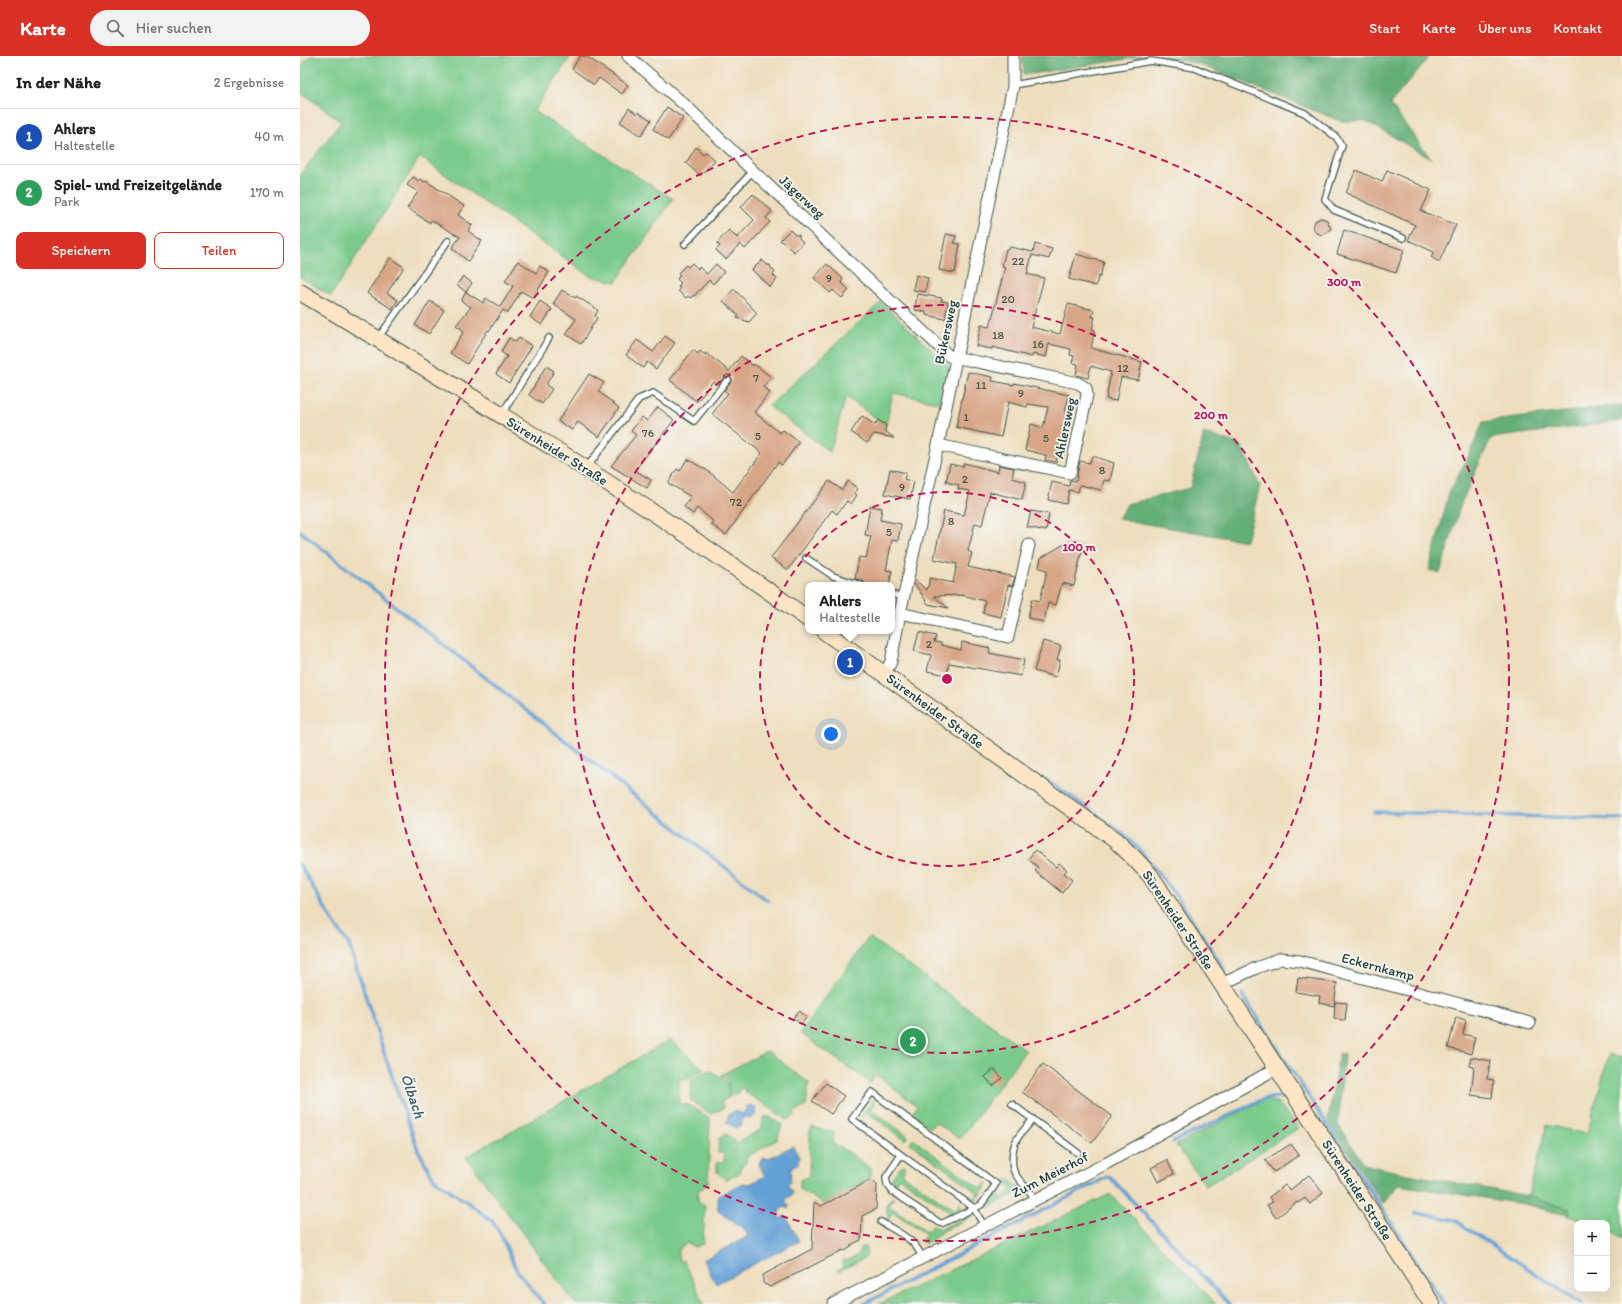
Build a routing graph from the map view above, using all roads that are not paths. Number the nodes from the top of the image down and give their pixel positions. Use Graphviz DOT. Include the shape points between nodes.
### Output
graph roads {
  1 [pos="628,56"];
  2 [pos="1012,56"];
  3 [pos="1012,86"];
  4 [pos="753,171"];
  5 [pos="1403,238"];
  6 [pos="448,241"];
  7 [pos="685,244"];
  8 [pos="300,292"];
  9 [pos="549,338"];
  10 [pos="377,339"];
  11 [pos="957,357"];
  12 [pos="728,379"];
  13 [pos="501,416"];
  14 [pos="938,445"];
  15 [pos="586,469"];
  16 [pos="1029,545"];
  17 [pos="806,558"];
  18 [pos="852,582"];
  19 [pos="895,595"];
  20 [pos="904,598"];
  21 [pos="900,613"];
  22 [pos="805,617"];
  23 [pos="828,634"];
  24 [pos="884,674"];
  25 [pos="1222,984"];
  26 [pos="1530,1023"];
  27 [pos="1277,1068"];
  28 [pos="1012,1104"];
  29 [pos="1033,1119"];
  30 [pos="1078,1153"];
  31 [pos="901,1155"];
  32 [pos="1035,1200"];
  33 [pos="974,1208"];
  34 [pos="881,1222"];
  35 [pos="984,1226"];
  36 [pos="922,1258"];
  37 [pos="833,1304"];
  38 [pos="1432,1304"];
  1 -- 4 [label="street, Jägerweg" via="685,105"];
  2 -- 3 [label="street, Bükersweg"];
  3 -- 5 [label="lane" via="1151,61 1195,68 1306,113 1336,137 1342,146 1325,199 1334,210"];
  3 -- 11 [label="street, Bükersweg"];
  4 -- 7 [label="lane"];
  4 -- 11 [label="street, Jägerweg" via="949,356"];
  6 -- 10 [label="lane"];
  8 -- 10 [label="main road, Sürenheider Straße"];
  9 -- 13 [label="lane"];
  10 -- 13 [label="main road, Sürenheider Straße"];
  11 -- 14 [label="street, Bükersweg"];
  11 -- 14 [label="street, Ahlersweg" via="1078,383 1086,388 1088,395 1070,473"];
  12 -- 15 [label="lane" via="694,421 653,393 638,399"];
  13 -- 15 [label="main road, Sürenheider Straße"];
  14 -- 20 [label="street, Bükersweg"];
  15 -- 22 [label="main road, Sürenheider Straße" via="732,564"];
  16 -- 21 [label="street" via="1008,637"];
  17 -- 18 [label="lane" via="833,576"];
  19 -- 20 [label="lane"];
  20 -- 21 [label="street, Bükersweg"];
  21 -- 24 [label="street, Bükersweg" via="891,662"];
  23 -- 24 [label="main road, Sürenheider Straße"];
  24 -- 25 [label="main road, Sürenheider Straße" via="1115,840 1150,875"];
  25 -- 26 [label="street, Eckernkamp" via="1281,959 1293,960"];
  25 -- 27 [label="main road, Sürenheider Straße"];
  27 -- 32 [label="street, Zum Meierhof"];
  27 -- 38 [label="main road, Sürenheider Straße"];
  28 -- 29 [label="lane"];
  29 -- 30 [label="lane"];
  29 -- 32 [label="lane" via="1018,1139 1012,1162 1017,1177 1030,1190"];
  31 -- 33 [label="lane"];
  31 -- 33 [label="lane" via="886,1177 887,1184 893,1192 940,1223"];
  31 -- 33 [label="lane" via="852,1119 872,1092 996,1184 981,1205"];
  32 -- 35 [label="street, Zum Meierhof"];
  33 -- 35 [label="lane"];
  34 -- 36 [label="lane" via="914,1243"];
  35 -- 36 [label="street, Zum Meierhof"];
  36 -- 37 [label="street, Zum Meierhof"];
}
